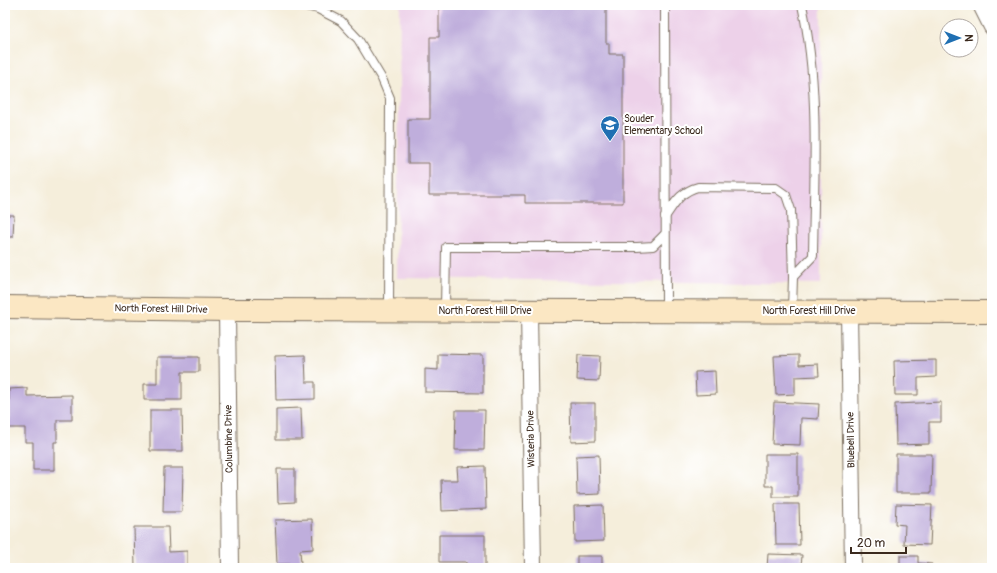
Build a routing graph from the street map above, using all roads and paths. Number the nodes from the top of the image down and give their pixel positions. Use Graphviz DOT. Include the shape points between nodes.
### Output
graph roads {
  1 [pos="301,5"];
  2 [pos="665,5"];
  3 [pos="802,5"];
  4 [pos="981,5"];
  5 [pos="992,27"];
  6 [pos="665,217"];
  7 [pos="665,234"];
  8 [pos="793,277"];
  9 [pos="5,307"];
  10 [pos="227,310"];
  11 [pos="389,311"];
  12 [pos="445,311"];
  13 [pos="529,311"];
  14 [pos="666,311"];
  15 [pos="792,311"];
  16 [pos="848,312"];
  17 [pos="992,312"];
  18 [pos="230,568"];
  19 [pos="533,568"];
  20 [pos="853,568"];
  1 -- 11 [label="lane" via="318,9 341,21 358,39 390,98"];
  2 -- 6 [label="lane"];
  3 -- 8 [label="lane" via="808,40 815,126 813,256"];
  4 -- 5 [label="street"];
  6 -- 7 [label="lane"];
  6 -- 8 [label="lane" via="687,190 698,187 776,188 786,195 791,210"];
  7 -- 12 [label="lane" via="653,246 637,247 446,247"];
  7 -- 14 [label="lane"];
  8 -- 15 [label="lane"];
  9 -- 10 [label="main road, North Forest Hill Drive"];
  10 -- 11 [label="main road, North Forest Hill Drive"];
  10 -- 18 [label="street, Columbine Drive"];
  11 -- 12 [label="main road, North Forest Hill Drive"];
  12 -- 13 [label="main road, North Forest Hill Drive"];
  13 -- 14 [label="main road, North Forest Hill Drive"];
  13 -- 19 [label="street, Wisteria Drive"];
  14 -- 15 [label="main road, North Forest Hill Drive"];
  15 -- 16 [label="main road, North Forest Hill Drive"];
  16 -- 17 [label="main road, North Forest Hill Drive"];
  16 -- 20 [label="street, Bluebell Drive"];
}
